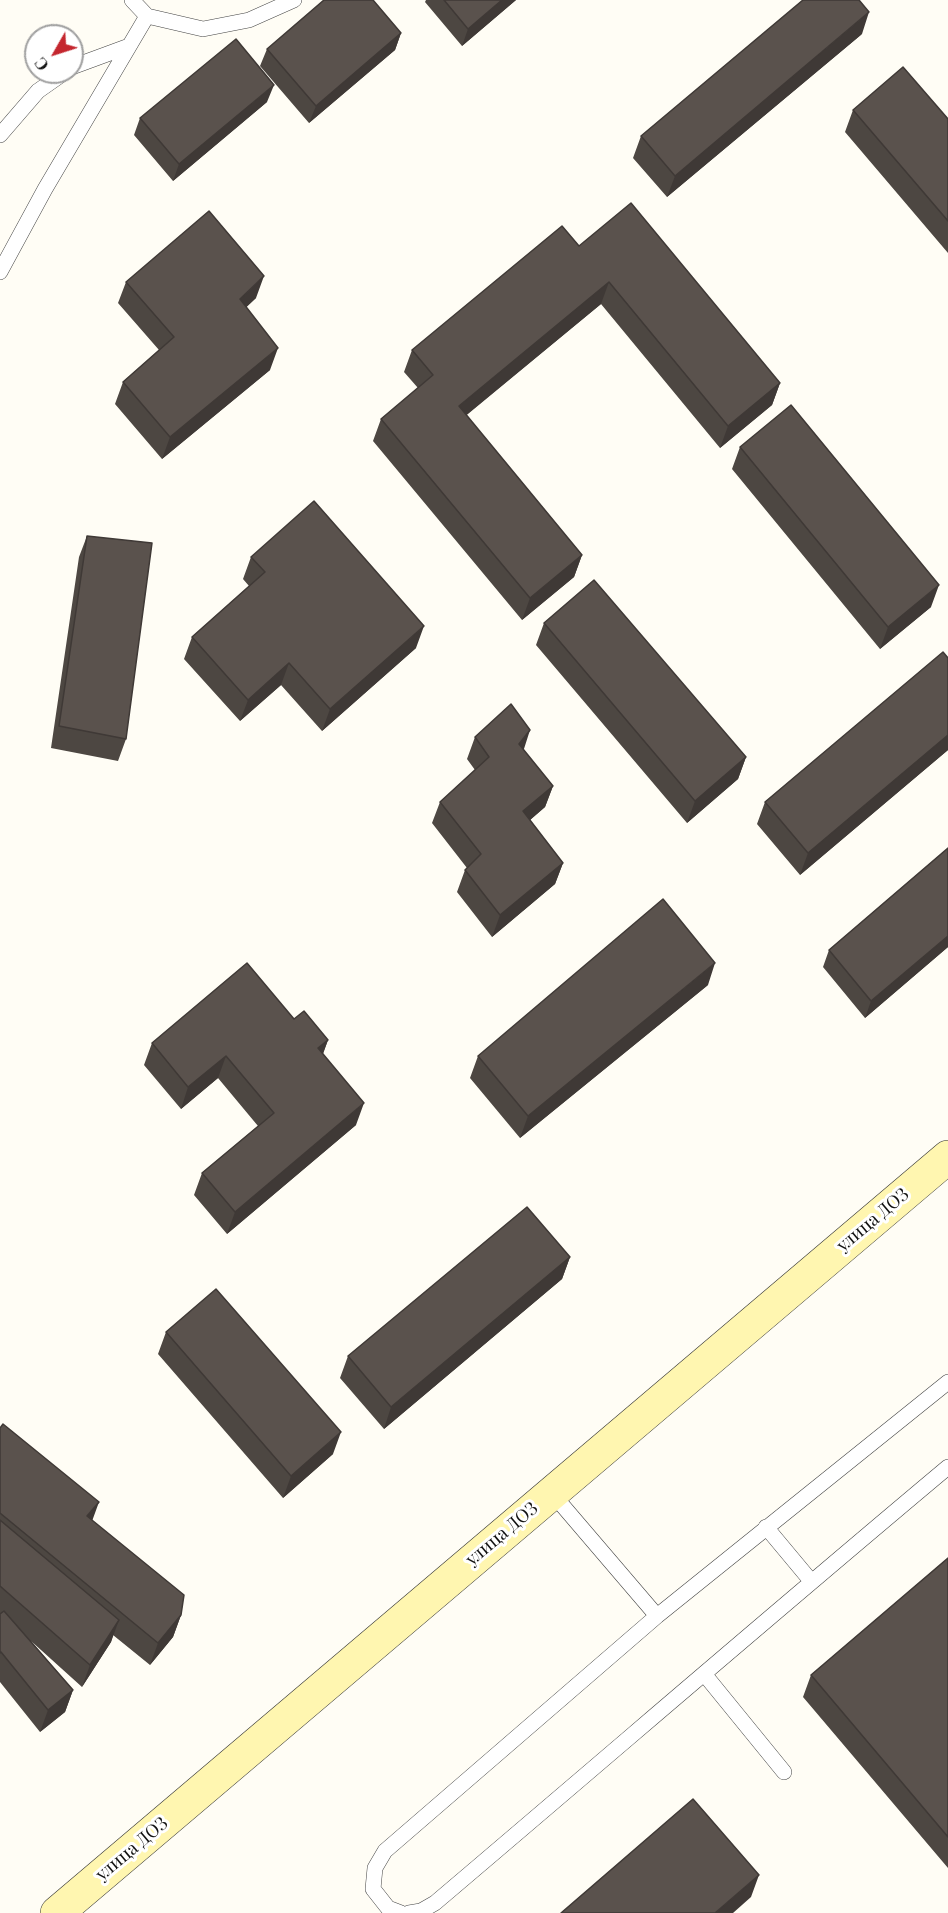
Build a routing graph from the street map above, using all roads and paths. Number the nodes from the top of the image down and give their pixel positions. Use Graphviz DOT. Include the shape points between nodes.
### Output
graph roads {
  1 [pos="132,0"];
  2 [pos="294,0"];
  3 [pos="147,16"];
  4 [pos="129,46"];
  5 [pos="84,63"];
  6 [pos="48,84"];
  7 [pos="0,135"];
  8 [pos="0,272"];
  9 [pos="948,1157"];
  10 [pos="948,1382"];
  11 [pos="948,1467"];
  12 [pos="551,1492"];
  13 [pos="766,1527"];
  14 [pos="811,1581"];
  15 [pos="657,1616"];
  16 [pos="705,1675"];
  17 [pos="784,1772"];
  18 [pos="57,1913"];
  19 [pos="401,1913"];
  20 [pos="409,1913"];
  1 -- 3 [label="lane"];
  2 -- 3 [label="lane" via="249,20 203,29"];
  3 -- 4 [label="lane"];
  4 -- 5 [label="lane"];
  4 -- 8 [label="lane"];
  6 -- 7 [label="lane"];
  9 -- 12 [label="main road, улица ДОЗ"];
  10 -- 13 [label="lane"];
  11 -- 14 [label="lane"];
  12 -- 15 [label="lane"];
  12 -- 18 [label="main road, улица ДОЗ"];
  13 -- 14 [label="lane"];
  13 -- 15 [label="lane"];
  14 -- 16 [label="lane"];
  15 -- 19 [label="lane" via="385,1851 375,1868 373,1889 388,1908"];
  16 -- 17 [label="lane"];
  16 -- 20 [label="lane" via="435,1903"];
}
